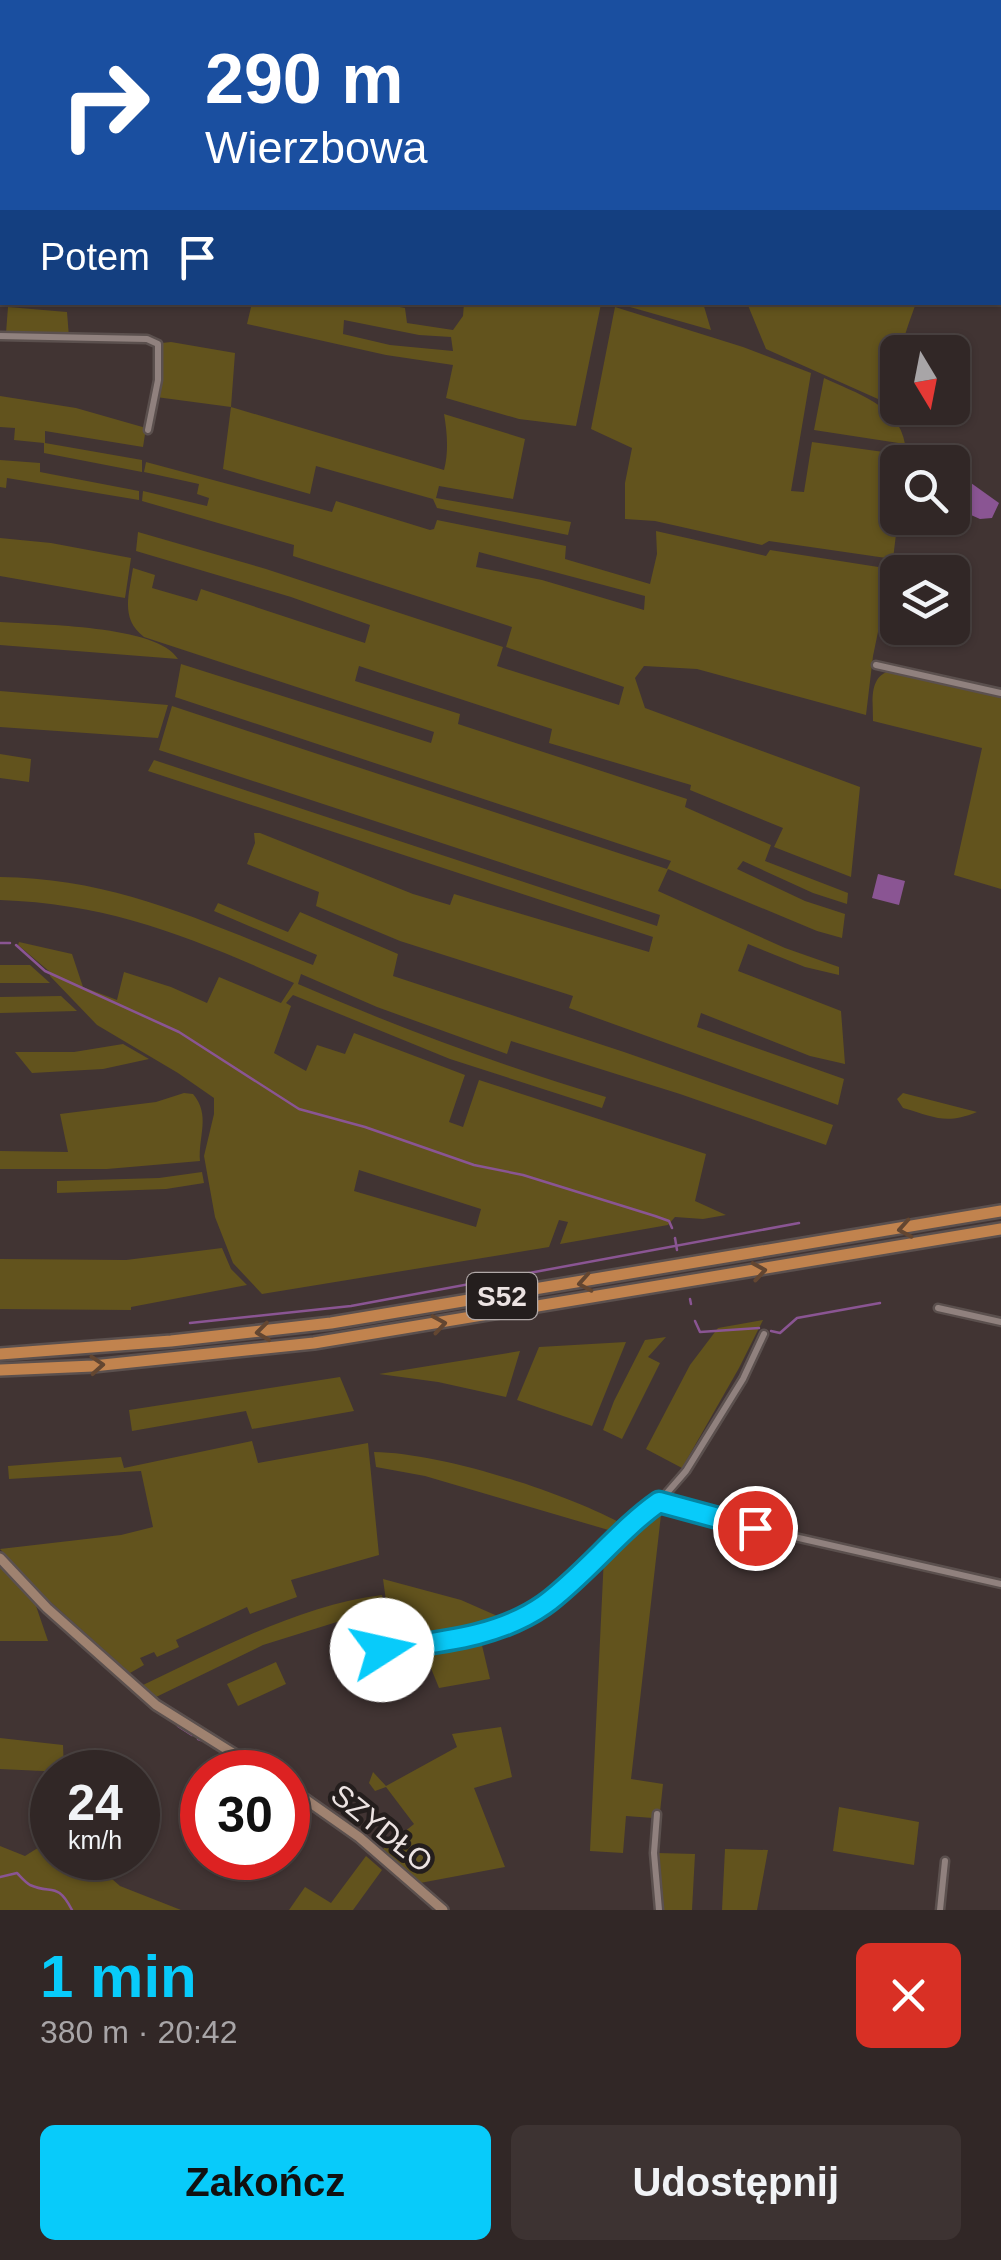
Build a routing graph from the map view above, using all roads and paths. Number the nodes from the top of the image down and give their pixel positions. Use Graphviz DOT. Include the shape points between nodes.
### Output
graph roads {
  1 [pos="0,336"];
  2 [pos="148,430"];
  3 [pos="876,664"];
  4 [pos="1001,693"];
  5 [pos="1001,1211"];
  6 [pos="1001,1228"];
  7 [pos="938,1308"];
  8 [pos="1001,1322"];
  9 [pos="764,1334"];
  10 [pos="0,1354"];
  11 [pos="0,1370"];
  12 [pos="659,1502"];
  13 [pos="0,1558"];
  14 [pos="1001,1584"];
  15 [pos="382,1650"];
  16 [pos="227,1750"];
  17 [pos="310,1802"];
  18 [pos="657,1814"];
  19 [pos="945,1861"];
  20 [pos="444,1910"];
  21 [pos="659,1910"];
  22 [pos="940,1910"];
  1 -- 2 [label="street" via="158,344"];
  3 -- 4 [label="street"];
  5 -- 10 [label="highway, S52, one-way" via="331,1323"];
  11 -- 6 [label="highway, S52, one-way" via="328,1342"];
  7 -- 8 [label="street"];
  9 -- 12 [label="street" via="709,1438"];
  12 -- 14 [label="street"];
  12 -- 15 [label="street" via="552,1598 507,1626"];
  13 -- 16 [label="street" via="117,1672"];
  17 -- 20 [label="street, SZYDŁO"];
  18 -- 21 [label="street"];
  19 -- 22 [label="street"];
}
